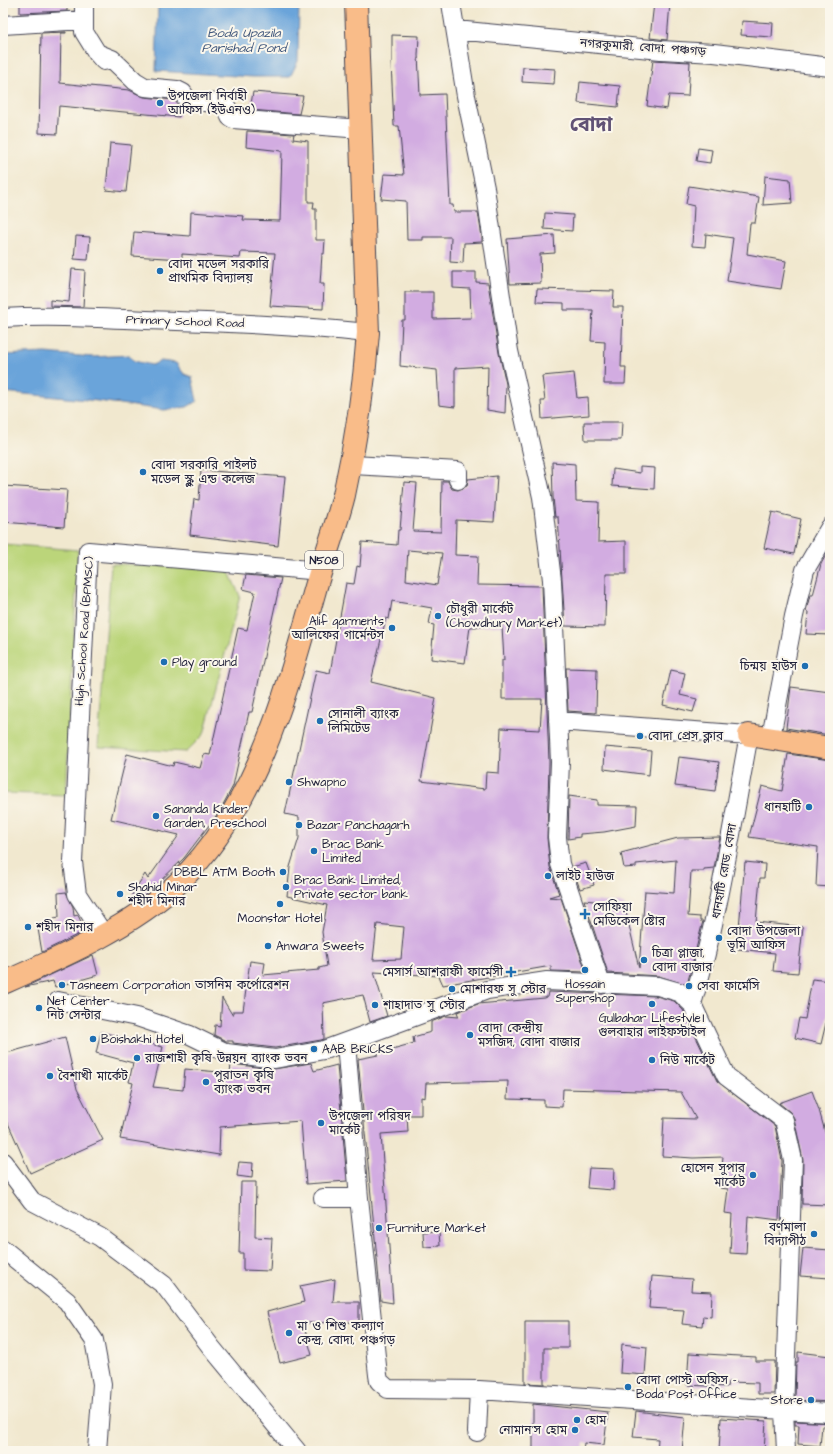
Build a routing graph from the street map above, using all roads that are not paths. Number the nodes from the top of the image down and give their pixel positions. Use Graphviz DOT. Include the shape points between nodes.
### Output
graph roads {
  1 [pos="356,3"];
  2 [pos="451,3"];
  3 [pos="84,12"];
  4 [pos="3,25"];
  5 [pos="456,30"];
  6 [pos="97,53"];
  7 [pos="830,67"];
  8 [pos="123,87"];
  9 [pos="361,129"];
  10 [pos="3,318"];
  11 [pos="368,333"];
  12 [pos="512,415"];
  13 [pos="526,426"];
  14 [pos="353,465"];
  15 [pos="458,480"];
  16 [pos="830,527"];
  17 [pos="321,571"];
  18 [pos="558,721"];
  19 [pos="749,735"];
  20 [pos="771,738"];
  21 [pos="830,748"];
  22 [pos="104,935"];
  23 [pos="3,983"];
  24 [pos="601,984"];
  25 [pos="58,1001"];
  26 [pos="692,1004"];
  27 [pos="346,1043"];
  28 [pos="3,1162"];
  29 [pos="323,1198"];
  30 [pos="359,1198"];
  31 [pos="3,1249"];
  32 [pos="479,1390"];
  33 [pos="785,1409"];
  34 [pos="830,1413"];
  35 [pos="477,1432"];
  36 [pos="97,1451"];
  37 [pos="297,1451"];
  38 [pos="786,1451"];
  1 -- 9 [label="main road, N508"];
  2 -- 5 [label="street"];
  3 -- 4 [label="street"];
  3 -- 6 [label="street" via="84,32"];
  5 -- 7 [label="street, নগরকুমারী, বোদা, পঞ্চগড়" via="714,53"];
  5 -- 13 [label="street" via="466,96 485,188 510,351"];
  6 -- 8 [label="street" via="114,71"];
  6 -- 9 [label="street" via="112,59 145,87 177,90 183,93 188,101 220,103 227,107 233,119"];
  9 -- 11 [label="main road, N508"];
  10 -- 11 [label="street, Primary School Road" via="45,315 223,322 306,326"];
  11 -- 17 [label="main road, N508" via="362,402 344,496"];
  12 -- 13 [label="street"];
  13 -- 18 [label="street" via="542,497 552,580"];
  14 -- 15 [label="street" via="458,471"];
  16 -- 20 [label="street" via="805,570"];
  17 -- 22 [label="main road, N508" via="287,690 251,782 230,818 178,883"];
  17 -- 22 [label="street, High School Road (BPMSC)" via="88,551 73,862 77,894"];
  18 -- 19 [label="street"];
  18 -- 24 [label="street" via="560,762 556,837 560,864"];
  19 -- 20 [label="main road"];
  19 -- 26 [label="street, ধানহাটি রোড, বোদা" via="714,923"];
  20 -- 21 [label="main road"];
  22 -- 23 [label="main road, N508"];
  24 -- 26 [label="street" via="658,986 679,992"];
  24 -- 27 [label="street" via="547,981 487,990"];
  25 -- 27 [label="street" via="137,1017 190,1035 227,1053 275,1059"];
  26 -- 33 [label="street" via="726,1076 784,1120 794,1160"];
  27 -- 30 [label="street"];
  28 -- 37 [label="street" via="32,1201 100,1237 164,1285"];
  29 -- 30 [label="street"];
  30 -- 32 [label="street" via="379,1381 388,1389"];
  31 -- 36 [label="street" via="67,1301 94,1340 102,1384"];
  32 -- 33 [label="street"];
  32 -- 35 [label="street"];
  33 -- 34 [label="street"];
  33 -- 38 [label="street"];
}
